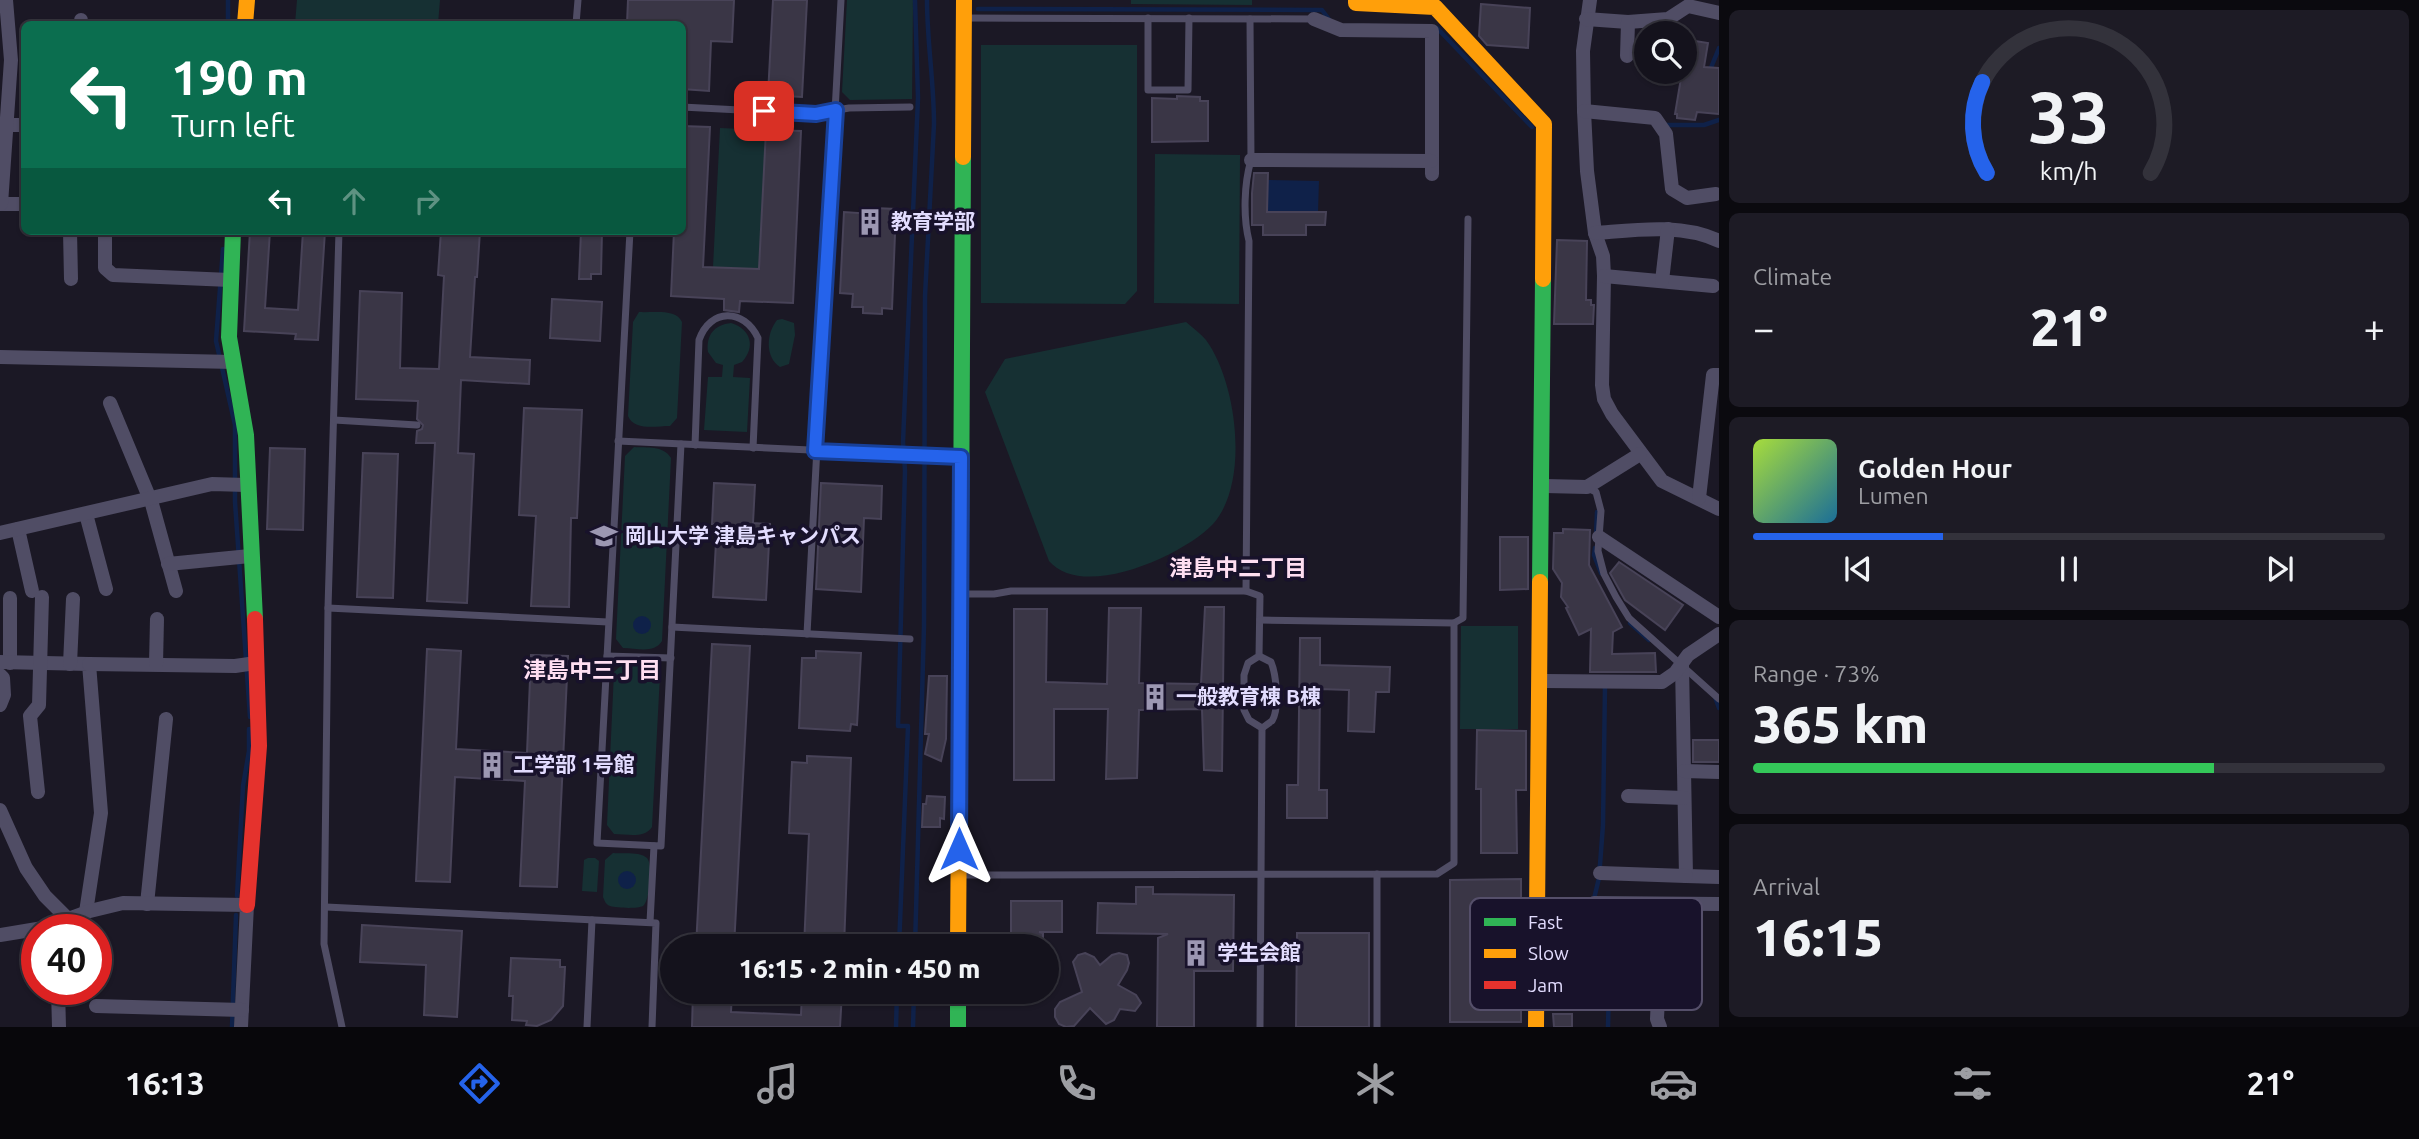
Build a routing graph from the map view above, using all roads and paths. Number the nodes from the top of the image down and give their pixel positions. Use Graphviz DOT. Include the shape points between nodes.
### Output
graph roads {
  1 [pos="6,0"];
  2 [pos="247,0"];
  3 [pos="578,0"];
  4 [pos="841,0"];
  5 [pos="964,0"];
  6 [pos="1356,0"];
  7 [pos="1590,0"];
  8 [pos="1719,13"];
  9 [pos="964,18"];
  10 [pos="1149,18"];
  11 [pos="1189,18"];
  12 [pos="1250,19"];
  13 [pos="1314,19"];
  14 [pos="1591,19"];
  15 [pos="245,21"];
  16 [pos="576,21"];
  17 [pos="1628,22"];
  18 [pos="9,50"];
  19 [pos="21,51"];
  20 [pos="1627,55"];
  21 [pos="686,107"];
  22 [pos="910,107"];
  23 [pos="836,110"];
  24 [pos="1589,112"];
  25 [pos="7,124"];
  26 [pos="21,125"];
  27 [pos="1251,160"];
  28 [pos="2,169"];
  29 [pos="1716,194"];
  30 [pos="0,204"];
  31 [pos="21,204"];
  32 [pos="1468,219"];
  33 [pos="1668,229"];
  34 [pos="1595,233"];
  35 [pos="70,235"];
  36 [pos="105,235"];
  37 [pos="232,235"];
  38 [pos="339,235"];
  39 [pos="629,235"];
  40 [pos="1719,241"];
  41 [pos="1604,276"];
  42 [pos="71,279"];
  43 [pos="224,279"];
  44 [pos="1662,281"];
  45 [pos="1713,286"];
  46 [pos="0,357"];
  47 [pos="226,362"];
  48 [pos="1719,375"];
  49 [pos="110,402"];
  50 [pos="334,420"];
  51 [pos="417,425"];
  52 [pos="618,441"];
  53 [pos="1712,443"];
  54 [pos="681,444"];
  55 [pos="695,445"];
  56 [pos="753,448"];
  57 [pos="815,451"];
  58 [pos="1640,454"];
  59 [pos="961,457"];
  60 [pos="238,485"];
  61 [pos="1545,486"];
  62 [pos="1587,487"];
  63 [pos="150,498"];
  64 [pos="1699,498"];
  65 [pos="1719,509"];
  66 [pos="86,514"];
  67 [pos="18,529"];
  68 [pos="0,533"];
  69 [pos="1599,537"];
  70 [pos="242,557"];
  71 [pos="168,564"];
  72 [pos="106,589"];
  73 [pos="176,591"];
  74 [pos="1246,591"];
  75 [pos="960,594"];
  76 [pos="10,598"];
  77 [pos="73,599"];
  78 [pos="328,608"];
  79 [pos="1719,617"];
  80 [pos="157,619"];
  81 [pos="1260,620"];
  82 [pos="608,622"];
  83 [pos="1454,623"];
  84 [pos="672,627"];
  85 [pos="807,634"];
  86 [pos="1719,634"];
  87 [pos="904,639"];
  88 [pos="607,656"];
  89 [pos="1259,656"];
  90 [pos="671,658"];
  91 [pos="5,662"];
  92 [pos="40,663"];
  93 [pos="70,664"];
  94 [pos="89,664"];
  95 [pos="156,664"];
  96 [pos="249,664"];
  97 [pos="1682,665"];
  98 [pos="0,675"];
  99 [pos="1544,681"];
  100 [pos="1719,699"];
  101 [pos="0,705"];
  102 [pos="166,719"];
  103 [pos="1262,729"];
  104 [pos="1684,771"];
  105 [pos="1719,772"];
  106 [pos="38,792"];
  107 [pos="1629,796"];
  108 [pos="1684,798"];
  109 [pos="0,810"];
  110 [pos="654,846"];
  111 [pos="1600,873"];
  112 [pos="1261,874"];
  113 [pos="1377,874"];
  114 [pos="959,875"];
  115 [pos="1686,876"];
  116 [pos="1719,877"];
  117 [pos="1539,898"];
  118 [pos="147,904"];
  119 [pos="247,905"];
  120 [pos="326,907"];
  121 [pos="86,912"];
  122 [pos="63,914"];
  123 [pos="82,914"];
  124 [pos="592,920"];
  125 [pos="650,922"];
  126 [pos="21,932"];
  127 [pos="958,934"];
  128 [pos="0,935"];
  129 [pos="958,1004"];
  130 [pos="58,1005"];
  131 [pos="96,1006"];
  132 [pos="236,1010"];
  133 [pos="1658,1010"];
  134 [pos="59,1027"];
  135 [pos="241,1027"];
  136 [pos="342,1027"];
  137 [pos="587,1027"];
  138 [pos="652,1027"];
  139 [pos="958,1027"];
  140 [pos="1259,1027"];
  141 [pos="1377,1027"];
  142 [pos="1660,1027"];
  1 -- 18 [label="street"];
  2 -- 15 [label="street"];
  3 -- 16 [label="lane"];
  4 -- 23 [label="lane"];
  5 -- 9 [label="street"];
  6 -- 61 [label="street" via="1435,7 1544,124"];
  7 -- 14 [label="street"];
  8 -- 17 [label="street" via="1688,6 1668,19"];
  9 -- 10 [label="lane"];
  9 -- 59 [label="street"];
  10 -- 11 [label="lane"];
  10 -- 11 [label="lane" via="1148,90 1188,90"];
  11 -- 12 [label="lane"];
  12 -- 13 [label="lane"];
  12 -- 27 [label="lane"];
  13 -- 27 [label="street" via="1341,30 1432,31 1431,167"];
  14 -- 17 [label="street"];
  14 -- 24 [label="street" via="1583,51"];
  17 -- 20 [label="street"];
  18 -- 19 [label="street"];
  18 -- 25 [label="street"];
  21 -- 23 [label="lane" via="816,114"];
  22 -- 23 [label="lane"];
  23 -- 57 [label="lane"];
  24 -- 29 [label="street" via="1654,118 1666,134 1672,189 1687,198"];
  24 -- 34 [label="street" via="1587,171"];
  25 -- 26 [label="street"];
  25 -- 28 [label="street"];
  27 -- 74 [label="lane" via="1246,230"];
  28 -- 30 [label="street"];
  30 -- 31 [label="street"];
  32 -- 83 [label="lane" via="1463,618"];
  33 -- 34 [label="street"];
  33 -- 40 [label="street"];
  33 -- 44 [label="street"];
  34 -- 41 [label="street"];
  35 -- 42 [label="street"];
  36 -- 43 [label="street" via="105,268 113,275"];
  37 -- 43 [label="street"];
  38 -- 50 [label="lane"];
  39 -- 52 [label="lane"];
  41 -- 44 [label="street"];
  41 -- 58 [label="street" via="1604,399"];
  43 -- 47 [label="street" via="229,337"];
  44 -- 45 [label="street"];
  46 -- 47 [label="street"];
  47 -- 60 [label="street" via="246,435"];
  48 -- 53 [label="street" via="1713,375"];
  49 -- 63 [label="street"];
  50 -- 51 [label="lane"];
  50 -- 78 [label="lane"];
  52 -- 54 [label="lane"];
  52 -- 82 [label="lane"];
  53 -- 64 [label="street"];
  54 -- 55 [label="lane"];
  54 -- 84 [label="lane"];
  55 -- 56 [label="lane"];
  55 -- 56 [label="lane" via="699,340 712,321 731,316 746,321 758,338"];
  56 -- 57 [label="lane"];
  57 -- 59 [label="lane"];
  57 -- 85 [label="lane"];
  58 -- 62 [label="street"];
  58 -- 64 [label="street" via="1662,481"];
  59 -- 75 [label="street"];
  60 -- 63 [label="street" via="212,484"];
  60 -- 70 [label="street"];
  61 -- 62 [label="street"];
  61 -- 99 [label="street"];
  62 -- 69 [label="lane" via="1601,503"];
  63 -- 66 [label="street"];
  63 -- 71 [label="street"];
  64 -- 65 [label="street"];
  66 -- 67 [label="street"];
  66 -- 72 [label="street"];
  67 -- 68 [label="street"];
  67 -- 92 [label="street" via="37,594"];
  69 -- 79 [label="street"];
  69 -- 97 [label="lane" via="1604,574 1629,618"];
  70 -- 71 [label="street"];
  70 -- 96 [label="street"];
  71 -- 73 [label="street"];
  74 -- 75 [label="lane"];
  74 -- 81 [label="lane" via="1260,596"];
  75 -- 114 [label="street"];
  76 -- 91 [label="street"];
  77 -- 93 [label="street"];
  78 -- 82 [label="lane"];
  78 -- 120 [label="lane"];
  80 -- 95 [label="street"];
  81 -- 83 [label="lane"];
  81 -- 89 [label="lane"];
  82 -- 88 [label="lane"];
  83 -- 113 [label="lane" via="1454,863 1437,874"];
  84 -- 85 [label="lane"];
  84 -- 90 [label="lane"];
  85 -- 87 [label="lane"];
  86 -- 97 [label="street" via="1688,655"];
  88 -- 90 [label="lane"];
  88 -- 110 [label="lane" via="597,843"];
  89 -- 103 [label="lane" via="1271,662 1275,673 1275,709"];
  89 -- 103 [label="lane" via="1248,663 1244,675 1244,710"];
  90 -- 110 [label="lane" via="661,846"];
  91 -- 92 [label="street"];
  92 -- 93 [label="street"];
  92 -- 106 [label="street" via="39,705 30,716"];
  93 -- 94 [label="street"];
  94 -- 95 [label="street"];
  94 -- 121 [label="street" via="101,813"];
  95 -- 96 [label="street"];
  96 -- 119 [label="street" via="259,746"];
  97 -- 99 [label="street" via="1662,682"];
  97 -- 100 [label="lane"];
  97 -- 104 [label="street"];
  98 -- 101 [label="street" via="5,695"];
  99 -- 117 [label="street"];
  102 -- 118 [label="street"];
  103 -- 112 [label="lane"];
  104 -- 105 [label="street"];
  104 -- 108 [label="street"];
  107 -- 108 [label="street"];
  108 -- 115 [label="street"];
  109 -- 122 [label="street" via="26,868"];
  110 -- 125 [label="lane"];
  111 -- 115 [label="street"];
  112 -- 113 [label="lane"];
  112 -- 114 [label="lane"];
  112 -- 140 [label="lane"];
  113 -- 141 [label="lane"];
  114 -- 127 [label="street"];
  115 -- 116 [label="street"];
  118 -- 119 [label="street"];
  118 -- 121 [label="street" via="122,903"];
  119 -- 132 [label="street"];
  120 -- 124 [label="lane"];
  120 -- 136 [label="lane" via="324,944"];
  121 -- 123 [label="street"];
  124 -- 125 [label="lane"];
  124 -- 137 [label="lane"];
  125 -- 138 [label="lane" via="656,923"];
  126 -- 128 [label="street"];
  129 -- 139 [label="street"];
  130 -- 134 [label="street"];
  131 -- 132 [label="street"];
  132 -- 135 [label="street"];
  133 -- 142 [label="street"];
}
